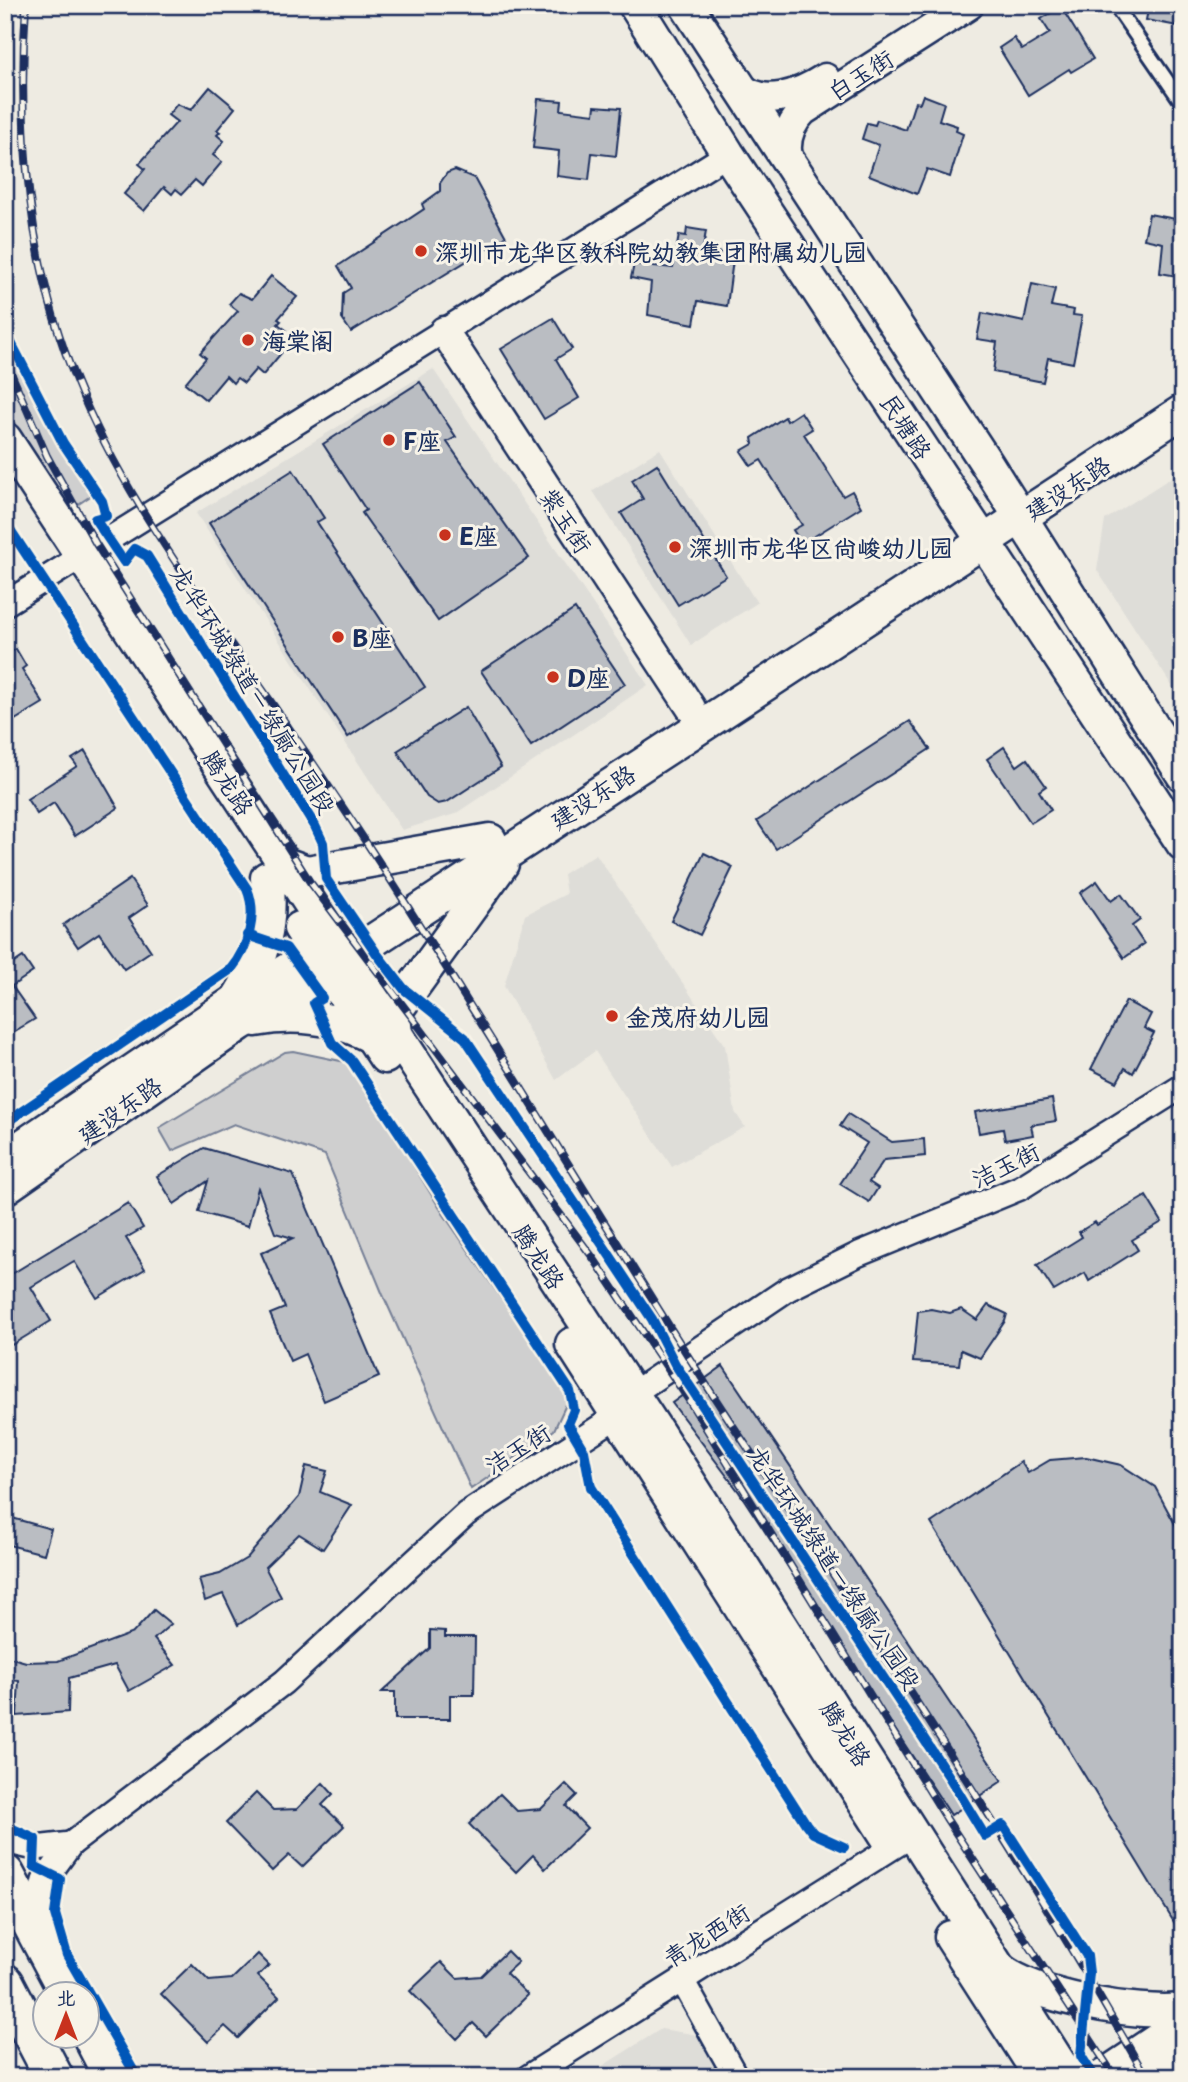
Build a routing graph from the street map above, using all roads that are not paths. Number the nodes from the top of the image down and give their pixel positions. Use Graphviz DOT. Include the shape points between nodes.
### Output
graph roads {
  1 [pos="635,5"];
  2 [pos="685,5"];
  3 [pos="940,5"];
  4 [pos="969,5"];
  5 [pos="1115,5"];
  6 [pos="737,85"];
  7 [pos="1183,104"];
  8 [pos="728,154"];
  9 [pos="790,166"];
  10 [pos="444,331"];
  11 [pos="1183,387"];
  12 [pos="1183,411"];
  13 [pos="5,439"];
  14 [pos="5,479"];
  15 [pos="1014,509"];
  16 [pos="978,533"];
  17 [pos="72,562"];
  18 [pos="5,604"];
  19 [pos="691,708"];
  20 [pos="1183,775"];
  21 [pos="502,843"];
  22 [pos="1183,844"];
  23 [pos="274,871"];
  24 [pos="331,956"];
  25 [pos="238,1012"];
  26 [pos="384,1035"];
  27 [pos="1183,1086"];
  28 [pos="5,1158"];
  29 [pos="5,1188"];
  30 [pos="624,1405"];
  31 [pos="5,1841"];
  32 [pos="903,1841"];
  33 [pos="71,1844"];
  34 [pos="5,1874"];
  35 [pos="42,1944"];
  36 [pos="997,1967"];
  37 [pos="61,1980"];
  38 [pos="682,1980"];
  39 [pos="5,1983"];
  40 [pos="1183,2010"];
  41 [pos="1004,2021"];
  42 [pos="1183,2023"];
  43 [pos="99,2050"];
  44 [pos="1183,2050"];
  45 [pos="54,2077"];
  46 [pos="113,2077"];
  47 [pos="528,2077"];
  48 [pos="736,2077"];
  49 [pos="1015,2077"];
  50 [pos="1041,2077"];
  51 [pos="1068,2077"];
  52 [pos="1102,2077"];
  53 [pos="1143,2077"];
  1 -- 8 [label="main road, 民塘路"];
  2 -- 6 [label="main road, 民塘路"];
  3 -- 6 [label="street, 白玉街" via="795,95 750,94"];
  4 -- 9 [label="street, 白玉街" via="803,111 788,137"];
  5 -- 7 [label="lane"];
  6 -- 9 [label="main road, 民塘路"];
  8 -- 10 [label="street"];
  8 -- 16 [label="main road, 民塘路"];
  9 -- 15 [label="main road, 民塘路"];
  10 -- 17 [label="street"];
  10 -- 19 [label="street, 紫玉街"];
  11 -- 15 [label="main road, 建设东路"];
  12 -- 15 [label="main road, 建设东路"];
  13 -- 17 [label="main road, 腾龙路"];
  14 -- 17 [label="main road, 腾龙路"];
  15 -- 16 [label="main road, 建设东路"];
  15 -- 20 [label="main road, 民塘路"];
  16 -- 19 [label="main road, 建设东路"];
  16 -- 21 [label="main road, 建设东路"];
  16 -- 22 [label="main road, 民塘路"];
  17 -- 18 [label="street"];
  17 -- 23 [label="main road, 腾龙路"];
  19 -- 21 [label="main road, 建设东路"];
  21 -- 23 [label="main road" via="307,872"];
  21 -- 24 [label="main road, 建设东路"];
  21 -- 26 [label="main road"];
  23 -- 24 [label="main road, 腾龙路"];
  23 -- 25 [label="main road" via="269,928"];
  24 -- 25 [label="main road, 建设东路"];
  24 -- 26 [label="main road, 腾龙路"];
  25 -- 26 [label="main road" via="312,1017"];
  25 -- 28 [label="main road, 建设东路"];
  25 -- 29 [label="main road, 建设东路"];
  26 -- 30 [label="main road, 腾龙路"];
  27 -- 30 [label="street, 洁玉街" via="1020,1188 850,1258 788,1289"];
  30 -- 32 [label="main road, 腾龙路"];
  30 -- 33 [label="street, 洁玉街" via="466,1514 284,1682"];
  31 -- 33 [label="street" via="35,1848"];
  32 -- 36 [label="main road, 腾龙路"];
  32 -- 38 [label="street, 青龙西街"];
  32 -- 41 [label="main road, 腾龙路"];
  33 -- 35 [label="street, 洁玉街" via="50,1870 40,1897 37,1916"];
  34 -- 35 [label="main road"];
  35 -- 37 [label="main road"];
  36 -- 40 [label="main road" via="1040,1990 1122,2009"];
  36 -- 51 [label="main road, 腾龙路"];
  38 -- 47 [label="street, 青龙西街"];
  38 -- 48 [label="street"];
  39 -- 45 [label="main road"];
  41 -- 49 [label="main road"];
  41 -- 50 [label="main road, 腾龙路"];
  42 -- 52 [label="main road"];
  43 -- 46 [label="main road"];
  44 -- 53 [label="main road"];
}
